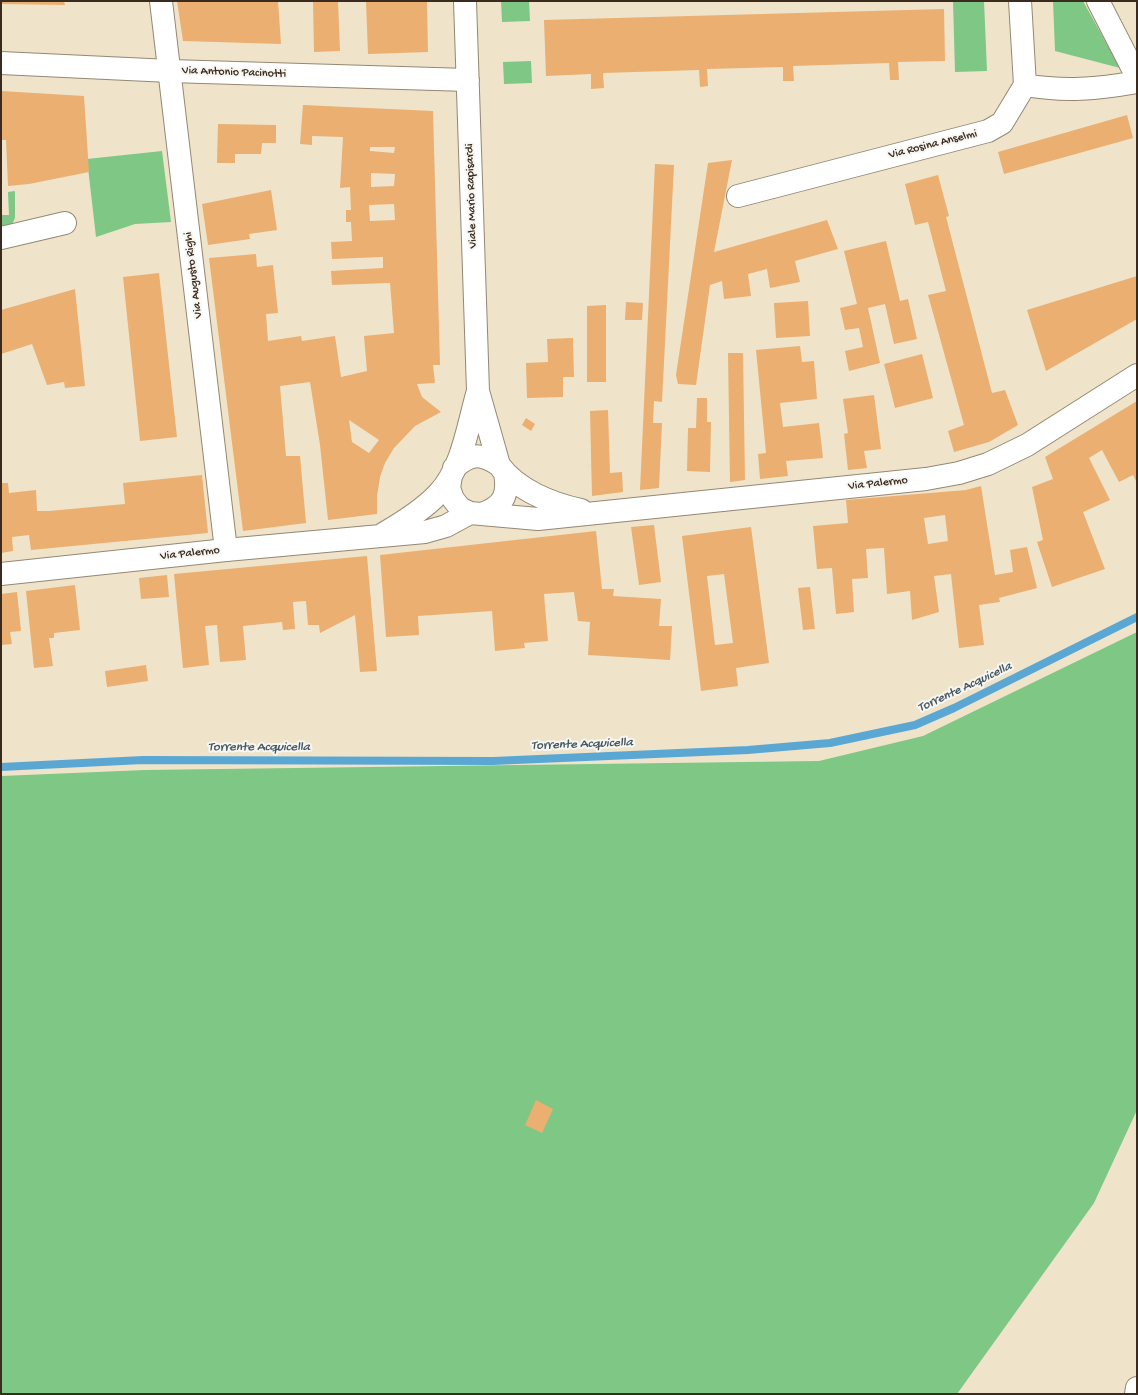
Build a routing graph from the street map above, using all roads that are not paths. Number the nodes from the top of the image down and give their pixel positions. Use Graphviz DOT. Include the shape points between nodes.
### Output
graph roads {
  1 [pos="161,1"];
  2 [pos="465,1"];
  3 [pos="1020,1"];
  4 [pos="1098,1"];
  5 [pos="1,63"];
  6 [pos="170,71"];
  7 [pos="1137,77"];
  8 [pos="468,80"];
  9 [pos="1137,82"];
  10 [pos="1025,85"];
  11 [pos="738,196"];
  12 [pos="66,223"];
  13 [pos="1,238"];
  14 [pos="1137,375"];
  15 [pos="478,391"];
  16 [pos="502,469"];
  17 [pos="452,472"];
  18 [pos="594,512"];
  19 [pos="476,513"];
  20 [pos="378,537"];
  21 [pos="226,550"];
  22 [pos="1,574"];
  23 [pos="1137,1388"];
  24 [pos="1136,1394"];
  1 -- 6 [label="main road, Via Augusto Righi"];
  2 -- 8 [label="main road, Viale Mario Rapisardi"];
  3 -- 10 [label="main road"];
  4 -- 7 [label="main road"];
  5 -- 6 [label="main road, Via Antonio Pacinotti"];
  6 -- 8 [label="main road, Via Antonio Pacinotti"];
  6 -- 21 [label="main road, Via Augusto Righi"];
  8 -- 15 [label="main road, Viale Mario Rapisardi"];
  9 -- 10 [label="main road" via="1098,89 1051,90"];
  10 -- 11 [label="main road, Via Rosina Anselmi" via="1002,122 988,131"];
  12 -- 13 [label="main road"];
  14 -- 18 [label="main road, Via Palermo" via="1027,444 988,464 959,473 926,479"];
  15 -- 16 [label="main road"];
  15 -- 17 [label="main road"];
  16 -- 17 [label="main road" via="489,458 476,456 464,460"];
  16 -- 18 [label="main road" via="525,488 547,499 564,506"];
  16 -- 19 [label="main road" via="507,487 503,500 494,509"];
  17 -- 19 [label="main road" via="449,488 453,499 460,508"];
  17 -- 20 [label="main road" via="438,494 415,513"];
  18 -- 19 [label="main road, Via Palermo" via="538,519"];
  19 -- 20 [label="main road, Via Palermo" via="425,532"];
  20 -- 21 [label="main road, Via Palermo"];
  21 -- 22 [label="main road, Via Palermo"];
  23 -- 24 [label="main road"];
}
